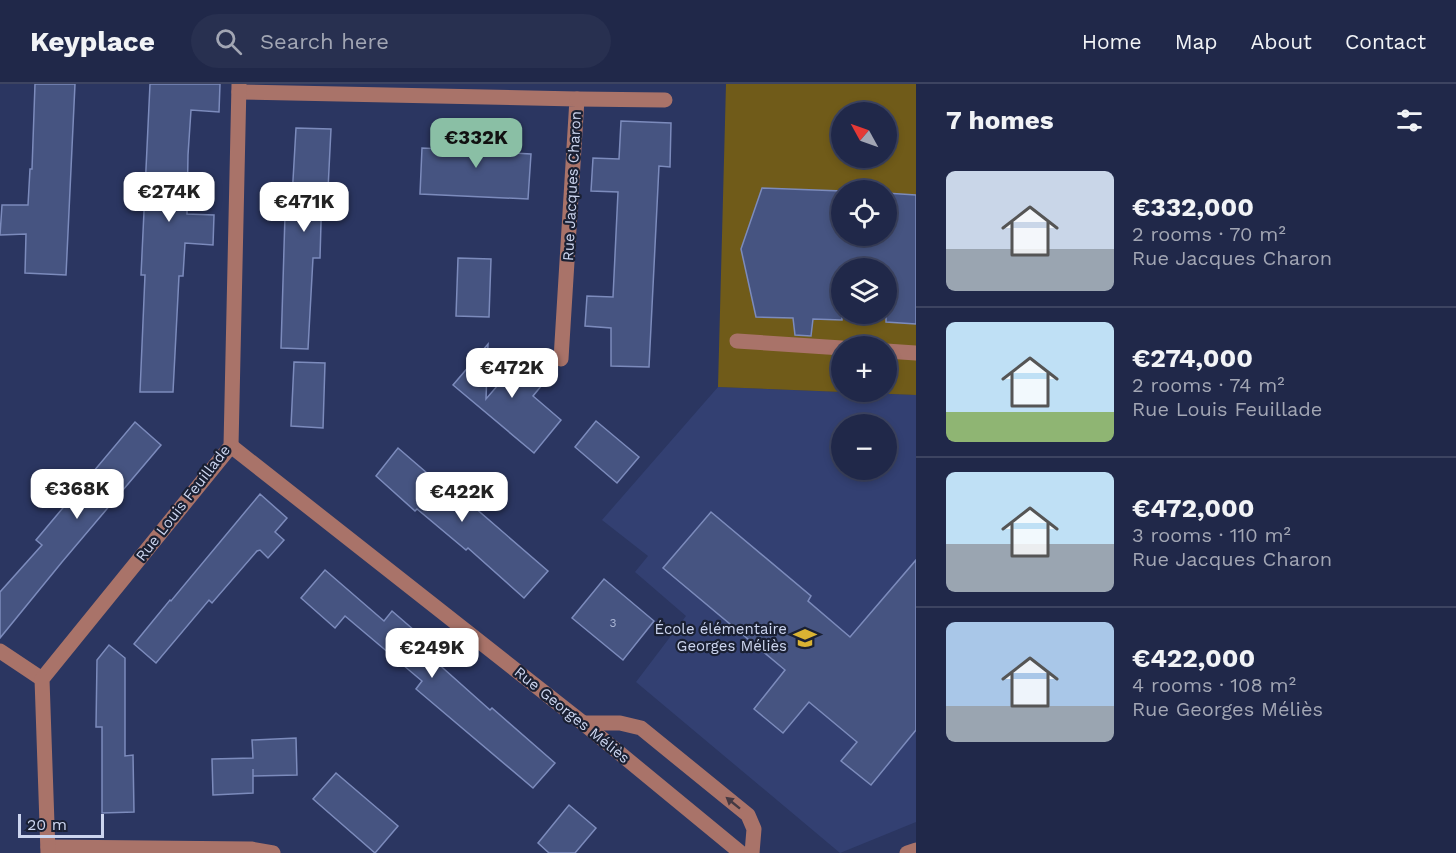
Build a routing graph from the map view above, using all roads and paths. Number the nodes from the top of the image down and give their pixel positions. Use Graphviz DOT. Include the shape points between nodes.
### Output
graph roads {
  1 [pos="239,88"];
  2 [pos="577,99"];
  3 [pos="664,100"];
  4 [pos="737,341"];
  5 [pos="831,347"];
  6 [pos="897,352"];
  7 [pos="916,353"];
  8 [pos="561,359"];
  9 [pos="231,446"];
  10 [pos="0,651"];
  11 [pos="42,679"];
  12 [pos="583,723"];
  13 [pos="48,850"];
  14 [pos="916,850"];
  15 [pos="273,853"];
  16 [pos="741,853"];
  17 [pos="752,853"];
  18 [pos="907,853"];
  1 -- 2 [label="street, Rue Jacques Charon"];
  1 -- 9 [label="street, Rue Louis Feuillade"];
  2 -- 3 [label="street"];
  2 -- 8 [label="street, Rue Jacques Charon"];
  4 -- 5 [label="street"];
  6 -- 7 [label="street"];
  9 -- 11 [label="street, Rue Louis Feuillade"];
  9 -- 12 [label="street, Rue Georges Méliès"];
  10 -- 11 [label="street"];
  11 -- 13 [label="street"];
  12 -- 16 [label="street, Rue Georges Méliès"];
  17 -- 12 [label="street, one-way" via="754,829 748,815 641,728 620,723"];
  13 -- 15 [label="street" via="251,849"];
  14 -- 18 [label="street"];
}
